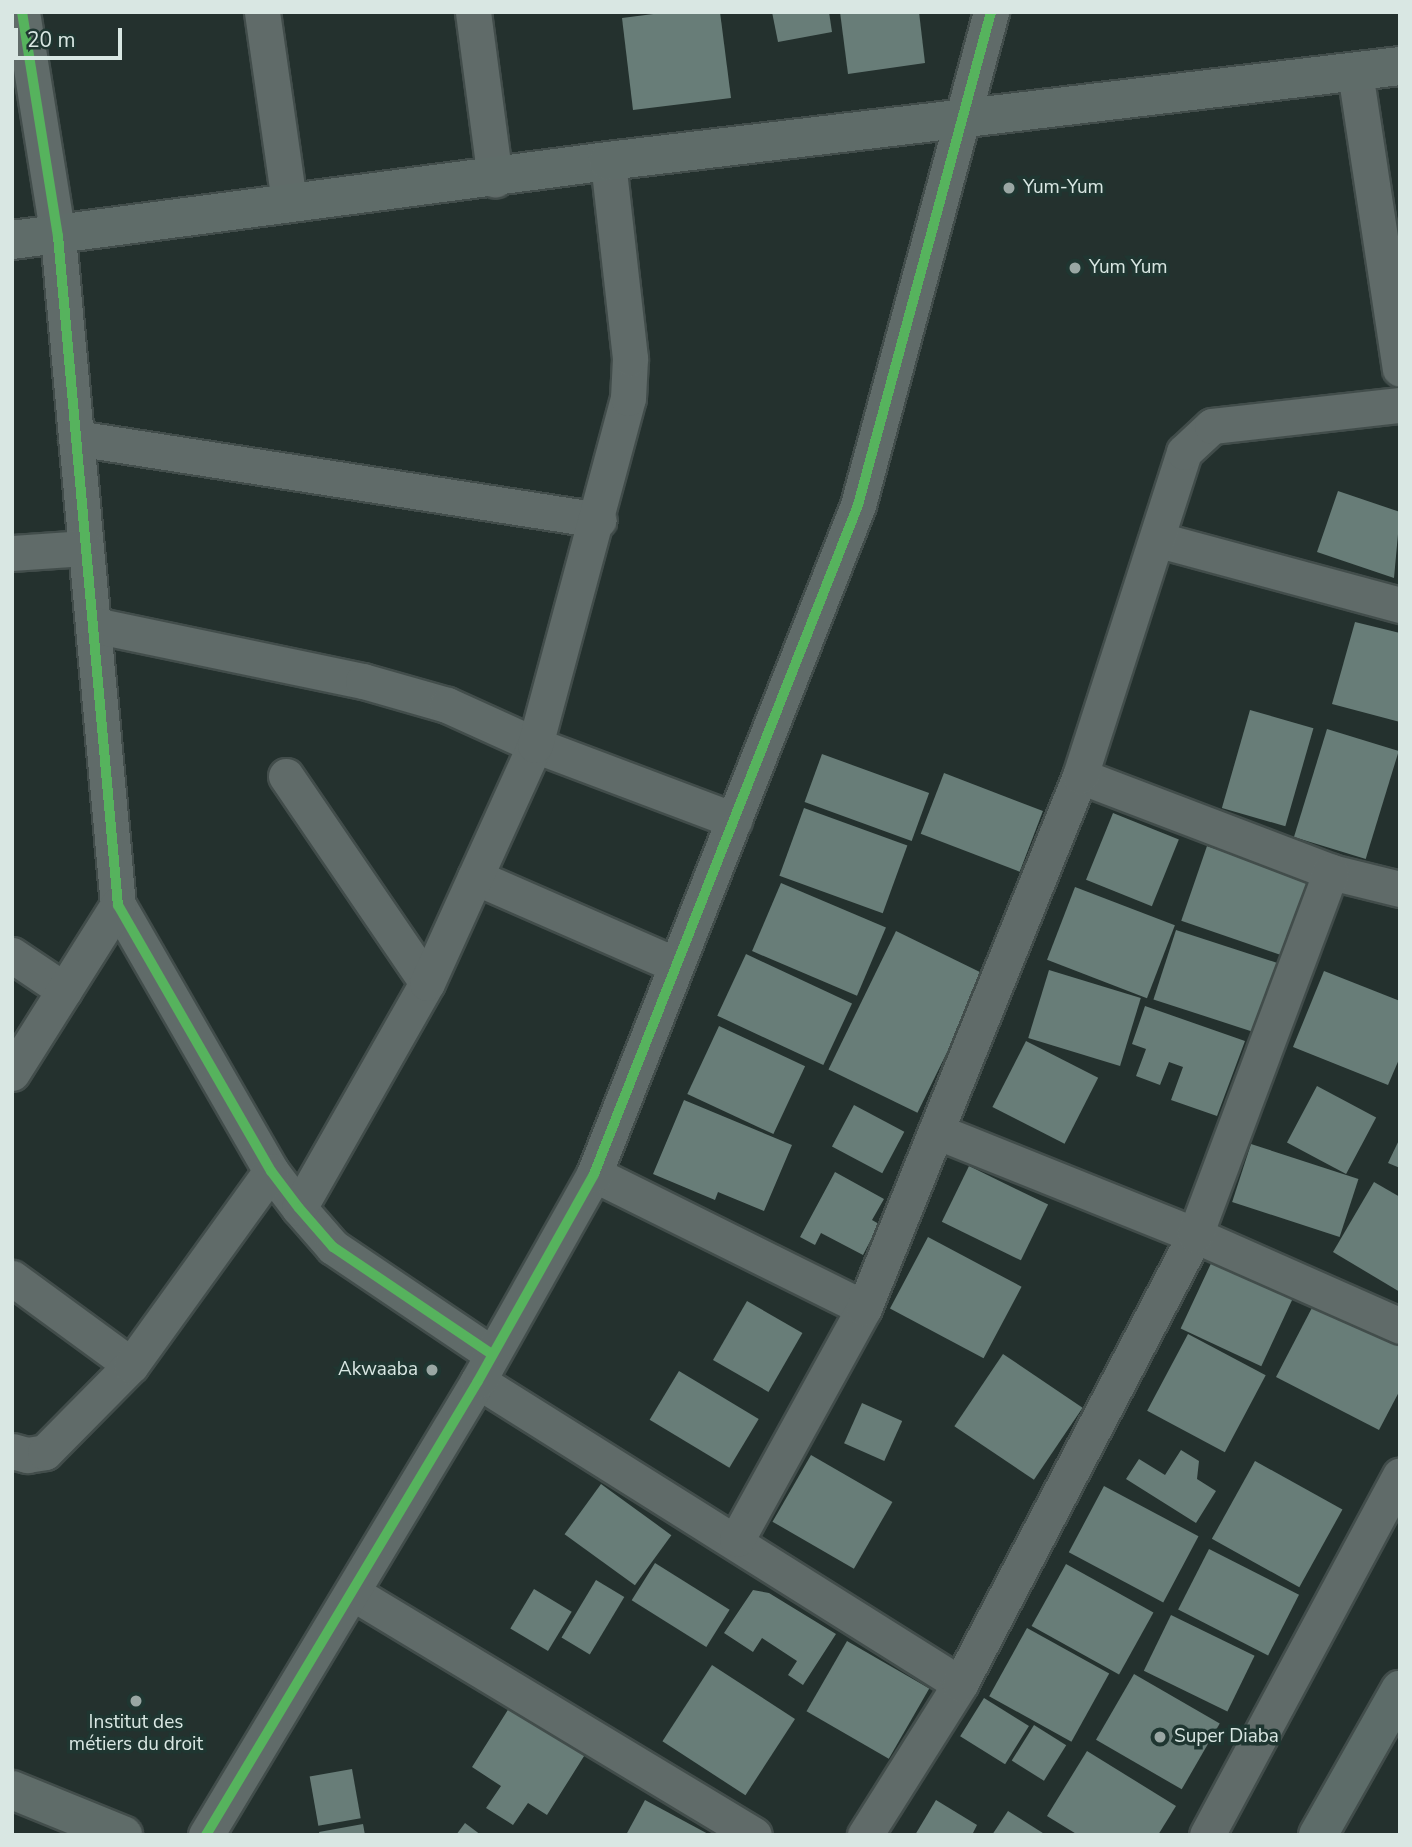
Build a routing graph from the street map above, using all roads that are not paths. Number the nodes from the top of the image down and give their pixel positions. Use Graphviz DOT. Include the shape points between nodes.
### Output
graph roads {
  1 [pos="22,12"];
  2 [pos="262,12"];
  3 [pos="473,12"];
  4 [pos="991,12"];
  5 [pos="1400,66"];
  6 [pos="1356,72"];
  7 [pos="961,117"];
  8 [pos="608,161"];
  9 [pos="495,180"];
  10 [pos="289,202"];
  11 [pos="58,236"];
  12 [pos="12,240"];
  13 [pos="1400,369"];
  14 [pos="1400,405"];
  15 [pos="76,438"];
  16 [pos="599,520"];
  17 [pos="1159,540"];
  18 [pos="86,548"];
  19 [pos="12,553"];
  20 [pos="1400,605"];
  21 [pos="94,625"];
  22 [pos="535,745"];
  23 [pos="286,776"];
  24 [pos="1080,776"];
  25 [pos="734,820"];
  26 [pos="1331,872"];
  27 [pos="475,877"];
  28 [pos="1400,889"];
  29 [pos="118,905"];
  30 [pos="12,955"];
  31 [pos="676,965"];
  32 [pos="427,983"];
  33 [pos="64,990"];
  34 [pos="12,1073"];
  35 [pos="936,1131"];
  36 [pos="271,1171"];
  37 [pos="594,1174"];
  38 [pos="299,1208"];
  39 [pos="1195,1235"];
  40 [pos="12,1278"];
  41 [pos="864,1308"];
  42 [pos="1400,1326"];
  43 [pos="131,1365"];
  44 [pos="484,1367"];
  45 [pos="12,1451"];
  46 [pos="1400,1475"];
  47 [pos="737,1539"];
  48 [pos="353,1593"];
  49 [pos="960,1684"];
  50 [pos="1400,1689"];
  51 [pos="12,1790"];
  52 [pos="123,1835"];
  53 [pos="206,1835"];
  54 [pos="754,1835"];
  55 [pos="865,1835"];
  56 [pos="1206,1835"];
  57 [pos="1318,1835"];
  1 -- 11 [label="street"];
  2 -- 10 [label="street"];
  3 -- 9 [label="street"];
  4 -- 7 [label="street"];
  5 -- 6 [label="street"];
  6 -- 7 [label="street"];
  6 -- 13 [label="street"];
  7 -- 8 [label="street"];
  7 -- 25 [label="street" via="858,505"];
  8 -- 9 [label="street"];
  8 -- 16 [label="street" via="630,358 628,398"];
  9 -- 10 [label="street"];
  10 -- 11 [label="street"];
  11 -- 12 [label="street"];
  11 -- 15 [label="street"];
  14 -- 17 [label="street" via="1212,426 1184,452"];
  15 -- 16 [label="street"];
  15 -- 18 [label="street"];
  16 -- 22 [label="street"];
  17 -- 20 [label="street"];
  17 -- 24 [label="street"];
  18 -- 19 [label="street"];
  18 -- 21 [label="street"];
  21 -- 22 [label="street" via="363,681 447,705"];
  21 -- 29 [label="street"];
  22 -- 25 [label="street"];
  22 -- 27 [label="street"];
  23 -- 32 [label="street"];
  24 -- 26 [label="street"];
  24 -- 35 [label="street"];
  25 -- 31 [label="street"];
  26 -- 28 [label="street"];
  26 -- 39 [label="street"];
  27 -- 31 [label="street"];
  27 -- 32 [label="street"];
  29 -- 33 [label="street"];
  29 -- 36 [label="street"];
  30 -- 33 [label="street"];
  31 -- 37 [label="street"];
  32 -- 38 [label="street"];
  33 -- 34 [label="street"];
  35 -- 39 [label="street"];
  35 -- 41 [label="street"];
  36 -- 38 [label="street"];
  36 -- 43 [label="street"];
  37 -- 41 [label="street"];
  37 -- 44 [label="street"];
  38 -- 44 [label="street" via="333,1247"];
  39 -- 42 [label="street"];
  39 -- 49 [label="street"];
  40 -- 43 [label="street"];
  41 -- 47 [label="street"];
  43 -- 45 [label="street" via="44,1452 27,1455"];
  44 -- 47 [label="street"];
  44 -- 48 [label="street"];
  46 -- 56 [label="street"];
  47 -- 49 [label="street"];
  48 -- 53 [label="street"];
  48 -- 54 [label="street"];
  49 -- 55 [label="street"];
  50 -- 57 [label="main road"];
  51 -- 52 [label="street"];
}
